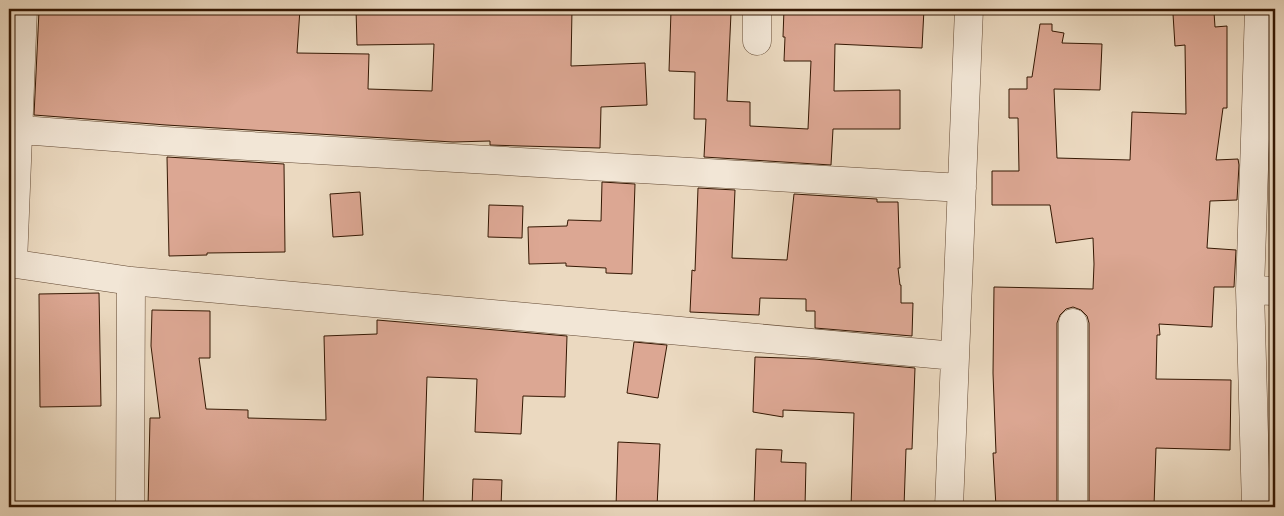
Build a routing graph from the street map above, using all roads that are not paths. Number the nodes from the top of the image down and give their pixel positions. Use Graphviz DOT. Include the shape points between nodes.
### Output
graph roads {
  1 [pos="23,9"];
  2 [pos="757,9"];
  3 [pos="970,9"];
  4 [pos="1260,9"];
  5 [pos="757,41"];
  6 [pos="1266,108"];
  7 [pos="14,129"];
  8 [pos="962,188"];
  9 [pos="11,263"];
  10 [pos="131,281"];
  11 [pos="1262,290"];
  12 [pos="1073,323"];
  13 [pos="956,356"];
  14 [pos="130,507"];
  15 [pos="949,507"];
  16 [pos="1073,507"];
  17 [pos="1256,507"];
  1 -- 7 [label="street"];
  2 -- 5 [label="street"];
  3 -- 8 [label="street"];
  4 -- 6 [label="street"];
  6 -- 11 [label="street"];
  7 -- 8 [label="street"];
  7 -- 9 [label="street"];
  8 -- 13 [label="street"];
  9 -- 10 [label="street"];
  10 -- 13 [label="street"];
  10 -- 14 [label="street"];
  11 -- 17 [label="street"];
  12 -- 16 [label="street"];
  13 -- 15 [label="street"];
}
